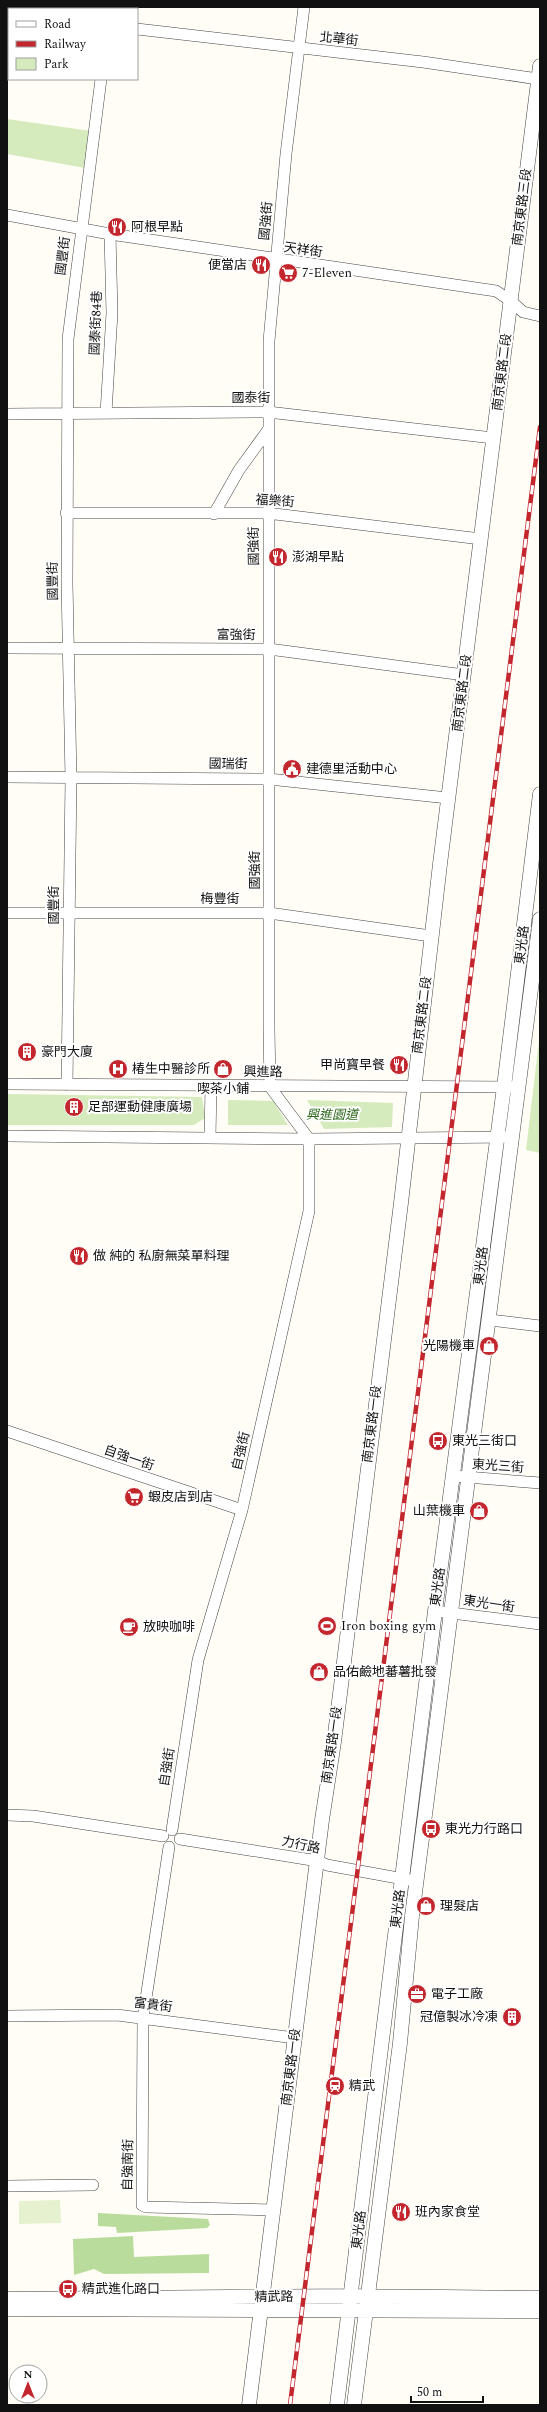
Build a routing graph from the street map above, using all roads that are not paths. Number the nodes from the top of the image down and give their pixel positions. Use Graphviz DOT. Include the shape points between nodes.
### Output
graph roads {
  1 [pos="304,7"];
  2 [pos="138,29"];
  3 [pos="298,49"];
  4 [pos="539,72"];
  5 [pos="101,80"];
  6 [pos="7,215"];
  7 [pos="81,229"];
  8 [pos="110,234"];
  9 [pos="277,260"];
  10 [pos="511,301"];
  11 [pos="540,316"];
  12 [pos="268,412"];
  13 [pos="67,413"];
  14 [pos="106,413"];
  15 [pos="7,414"];
  16 [pos="268,430"];
  17 [pos="493,438"];
  18 [pos="66,513"];
  19 [pos="214,514"];
  20 [pos="267,514"];
  21 [pos="481,539"];
  22 [pos="7,648"];
  23 [pos="68,648"];
  24 [pos="269,650"];
  25 [pos="464,675"];
  26 [pos="7,777"];
  27 [pos="71,778"];
  28 [pos="269,779"];
  29 [pos="540,794"];
  30 [pos="540,797"];
  31 [pos="448,798"];
  32 [pos="269,913"];
  33 [pos="7,914"];
  34 [pos="68,914"];
  35 [pos="540,918"];
  36 [pos="431,936"];
  37 [pos="7,1084"];
  38 [pos="67,1085"];
  39 [pos="211,1085"];
  40 [pos="413,1085"];
  41 [pos="270,1087"];
  42 [pos="504,1087"];
  43 [pos="519,1087"];
  44 [pos="7,1136"];
  45 [pos="498,1137"];
  46 [pos="513,1137"];
  47 [pos="210,1138"];
  48 [pos="406,1139"];
  49 [pos="309,1140"];
  50 [pos="490,1320"];
  51 [pos="540,1326"];
  52 [pos="7,1431"];
  53 [pos="454,1476"];
  54 [pos="468,1478"];
  55 [pos="540,1483"];
  56 [pos="242,1510"];
  57 [pos="435,1611"];
  58 [pos="452,1613"];
  59 [pos="540,1624"];
  60 [pos="7,1815"];
  61 [pos="168,1833"];
  62 [pos="180,1838"];
  63 [pos="169,1847"];
  64 [pos="318,1861"];
  65 [pos="402,1878"];
  66 [pos="417,1881"];
  67 [pos="7,2016"];
  68 [pos="143,2018"];
  69 [pos="295,2038"];
  70 [pos="93,2185"];
  71 [pos="7,2186"];
  72 [pos="273,2210"];
  73 [pos="7,2298"];
  74 [pos="540,2298"];
  75 [pos="261,2303"];
  76 [pos="350,2303"];
  77 [pos="366,2303"];
  78 [pos="7,2309"];
  79 [pos="540,2311"];
  80 [pos="249,2405"];
  81 [pos="337,2405"];
  82 [pos="354,2405"];
  1 -- 3 [label="street, 國強街"];
  2 -- 3 [label="street, 北華街"];
  3 -- 4 [label="street, 北華街"];
  3 -- 9 [label="street, 國強街"];
  4 -- 10 [label="street, 南京東路三段"];
  5 -- 7 [label="street, 國豐街"];
  6 -- 7 [label="street, 天祥街"];
  7 -- 8 [label="street, 天祥街"];
  7 -- 13 [label="street, 國豐街" via="68,339"];
  8 -- 9 [label="street, 天祥街"];
  8 -- 14 [label="street, 國泰街84巷" via="112,313"];
  9 -- 10 [label="street, 天祥街" via="496,291"];
  9 -- 12 [label="street, 國強街" via="269,341"];
  10 -- 11 [label="street, 天祥街" via="523,312"];
  10 -- 17 [label="street, 南京東路二段"];
  12 -- 14 [label="street, 國泰街"];
  12 -- 16 [label="street, 國強街"];
  12 -- 17 [label="street, 國泰街"];
  13 -- 14 [label="street, 國泰街"];
  13 -- 15 [label="street, 國泰街"];
  13 -- 18 [label="street, 國豐街"];
  16 -- 19 [label="street" via="238,470"];
  16 -- 20 [label="street, 國強街"];
  17 -- 21 [label="street, 南京東路二段"];
  18 -- 19 [label="street, 福樂街"];
  18 -- 23 [label="street, 國豐街"];
  19 -- 20 [label="street, 福樂街"];
  20 -- 21 [label="street, 福樂街"];
  20 -- 24 [label="street, 國強街"];
  21 -- 25 [label="street, 南京東路二段"];
  22 -- 23 [label="street, 富強街"];
  23 -- 24 [label="street, 富強街"];
  23 -- 27 [label="street, 國豐街"];
  24 -- 25 [label="street, 富強街"];
  24 -- 28 [label="street, 國強街"];
  25 -- 31 [label="street, 南京東路二段"];
  26 -- 27 [label="street, 國瑞街"];
  27 -- 28 [label="street, 國瑞街"];
  27 -- 34 [label="street, 國豐街"];
  28 -- 31 [label="street, 國瑞街"];
  28 -- 32 [label="street, 國強街"];
  29 -- 30 [label="street, 東光路"];
  30 -- 42 [label="street, 東光路"];
  31 -- 36 [label="street, 南京東路二段"];
  32 -- 34 [label="street, 梅豐街"];
  32 -- 36 [label="street, 梅豐街"];
  32 -- 41 [label="street, 國強街"];
  33 -- 34 [label="street, 梅豐街"];
  34 -- 38 [label="street, 國豐街"];
  35 -- 43 [label="street, 東光路"];
  36 -- 40 [label="street, 南京東路二段"];
  37 -- 38 [label="street, 興進路"];
  38 -- 39 [label="street, 興進路"];
  39 -- 41 [label="street, 興進路"];
  39 -- 47 [label="street"];
  40 -- 41 [label="street, 興進路"];
  40 -- 42 [label="street, 興進路"];
  40 -- 48 [label="street, 南京東路一段"];
  41 -- 49 [label="street"];
  42 -- 43 [label="street, 興進路"];
  42 -- 45 [label="street, 東光路"];
  43 -- 46 [label="street, 東光路"];
  44 -- 47 [label="street"];
  45 -- 46 [label="street"];
  45 -- 48 [label="street"];
  45 -- 53 [label="street, 東光路"];
  46 -- 50 [label="street, 東光路"];
  47 -- 49 [label="street"];
  48 -- 49 [label="street"];
  48 -- 64 [label="street, 南京東路一段" via="401,1203"];
  49 -- 56 [label="street, 自強街" via="309,1211"];
  50 -- 51 [label="street"];
  50 -- 54 [label="street, 東光路"];
  52 -- 56 [label="street, 自強一街"];
  53 -- 54 [label="street, 東光三街"];
  53 -- 57 [label="street, 東光路"];
  54 -- 55 [label="street, 東光三街"];
  54 -- 58 [label="street, 東光路"];
  56 -- 61 [label="street, 自強街" via="198,1660"];
  57 -- 58 [label="street, 東光一街"];
  57 -- 65 [label="street, 東光路"];
  58 -- 59 [label="street, 東光一街"];
  58 -- 66 [label="street, 東光路"];
  60 -- 61 [label="street"];
  61 -- 62 [label="street" via="177,1833"];
  61 -- 63 [label="street" via="164,1842"];
  62 -- 63 [label="street" via="178,1844"];
  62 -- 64 [label="street, 力行路"];
  63 -- 68 [label="street"];
  64 -- 65 [label="street, 力行路" via="327,1866"];
  64 -- 69 [label="street, 南京東路一段"];
  65 -- 66 [label="street, 力行路"];
  65 -- 76 [label="street, 東光路"];
  66 -- 77 [label="street, 東光路" via="399,2051"];
  67 -- 68 [label="street, 富貴街" via="117,2015"];
  68 -- 69 [label="street, 富貴街"];
  68 -- 72 [label="street, 自強南街" via="143,2207"];
  69 -- 72 [label="street, 南京東路一段"];
  70 -- 71 [label="street"];
  72 -- 75 [label="street, 南京東路一段"];
  73 -- 75 [label="street, 精武路"];
  74 -- 77 [label="street, 精武路"];
  75 -- 76 [label="street, 精武路"];
  75 -- 78 [label="street, 精武路"];
  75 -- 80 [label="street, 南京東路一段"];
  76 -- 77 [label="street, 精武路"];
  76 -- 81 [label="street, 東光路"];
  77 -- 79 [label="street, 精武路"];
  77 -- 82 [label="street, 東光路"];
}
